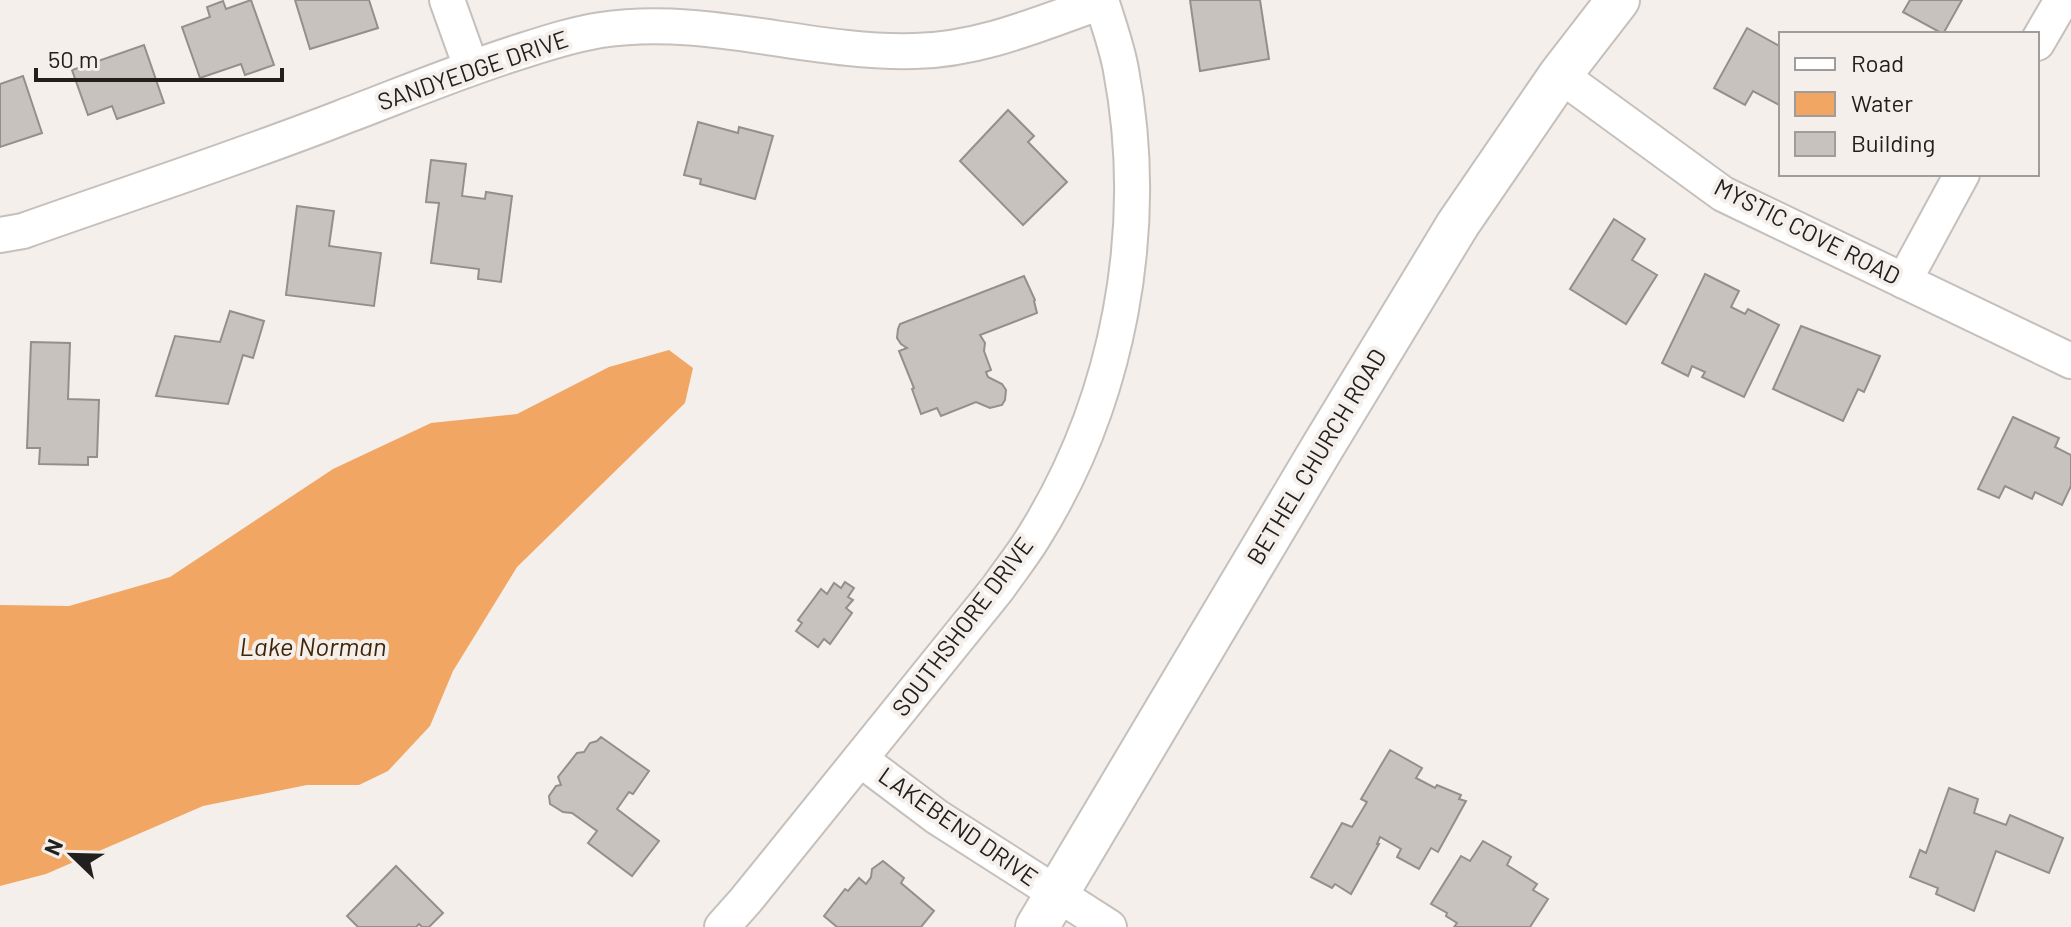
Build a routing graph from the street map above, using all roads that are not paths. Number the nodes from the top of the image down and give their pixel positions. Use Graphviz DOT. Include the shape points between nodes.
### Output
graph roads {
  1 [pos="447,0"];
  2 [pos="1618,0"];
  3 [pos="2062,0"];
  4 [pos="1101,1"];
  5 [pos="2039,40"];
  6 [pos="471,67"];
  7 [pos="1560,75"];
  8 [pos="1961,176"];
  9 [pos="0,235"];
  10 [pos="1904,281"];
  11 [pos="2071,361"];
  12 [pos="860,759"];
  13 [pos="1047,911"];
  14 [pos="722,927"];
  15 [pos="1109,927"];
  1 -- 6 [label="street"];
  2 -- 7 [label="street, BETHEL CHURCH ROAD"];
  3 -- 5 [label="street"];
  4 -- 6 [label="street, SANDYEDGE DRIVE" via="998,38 952,48 872,50 636,25 558,40"];
  4 -- 12 [label="street, SOUTHSHORE DRIVE" via="1121,68 1133,207 1113,350 1090,423 1033,538"];
  6 -- 9 [label="street, SANDYEDGE DRIVE" via="38,226"];
  7 -- 10 [label="street, MYSTIC COVE ROAD" via="1723,194"];
  7 -- 13 [label="street, BETHEL CHURCH ROAD" via="1450,237"];
  8 -- 10 [label="street"];
  10 -- 11 [label="street, MYSTIC COVE ROAD"];
  12 -- 13 [label="street, LAKEBEND DRIVE"];
  12 -- 14 [label="street, SOUTHSHORE DRIVE"];
  13 -- 15 [label="street, LAKEBEND DRIVE"];
}
